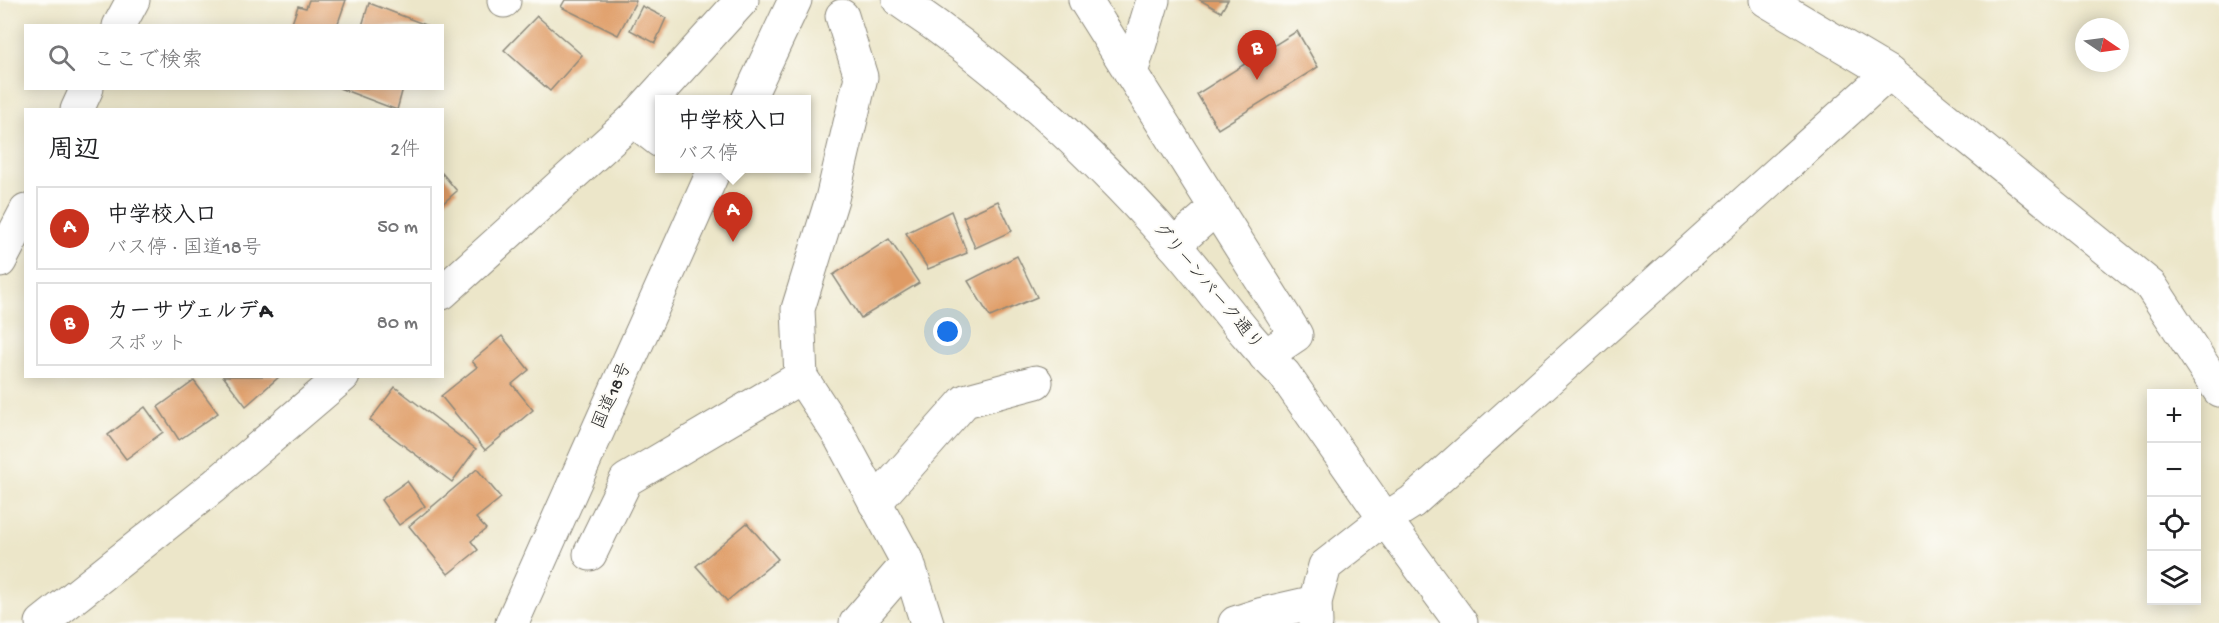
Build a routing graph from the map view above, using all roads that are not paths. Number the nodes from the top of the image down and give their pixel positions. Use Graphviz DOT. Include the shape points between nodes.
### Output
graph roads {
  1 [pos="132,0"];
  2 [pos="742,0"];
  3 [pos="795,0"];
  4 [pos="899,0"];
  5 [pos="1086,0"];
  6 [pos="1153,0"];
  7 [pos="1766,0"];
  8 [pos="842,16"];
  9 [pos="121,24"];
  10 [pos="1131,73"];
  11 [pos="1889,73"];
  12 [pos="86,90"];
  13 [pos="656,95"];
  14 [pos="750,95"];
  15 [pos="655,96"];
  16 [pos="78,108"];
  17 [pos="633,120"];
  18 [pos="655,137"];
  19 [pos="706,173"];
  20 [pos="1215,209"];
  21 [pos="24,215"];
  22 [pos="1174,244"];
  23 [pos="0,261"];
  24 [pos="444,291"];
  25 [pos="1265,356"];
  26 [pos="801,377"];
  27 [pos="341,378"];
  28 [pos="1036,382"];
  29 [pos="2219,390"];
  30 [pos="875,503"];
  31 [pos="1384,519"];
  32 [pos="590,554"];
  33 [pos="908,563"];
  34 [pos="1316,613"];
  35 [pos="42,623"];
  36 [pos="512,623"];
  37 [pos="856,623"];
  38 [pos="927,623"];
  39 [pos="1235,623"];
  40 [pos="1461,623"];
  1 -- 9 [label="main road"];
  2 -- 13 [label="main road"];
  3 -- 14 [label="main road"];
  4 -- 22 [label="main road, グリーンパーク通り" via="951,36 1027,98"];
  5 -- 10 [label="main road"];
  6 -- 10 [label="main road"];
  7 -- 11 [label="main road"];
  8 -- 26 [label="main road" via="861,77 832,200 798,309"];
  10 -- 20 [label="main road"];
  11 -- 29 [label="main road" via="2151,286"];
  11 -- 31 [label="main road" via="1412,502"];
  12 -- 16 [label="main road"];
  15 -- 17 [label="main road"];
  17 -- 18 [label="main road"];
  17 -- 24 [label="main road"];
  19 -- 36 [label="main road, 国道18号"];
  20 -- 22 [label="main road"];
  20 -- 25 [label="main road" via="1296,335"];
  21 -- 23 [label="main road"];
  22 -- 25 [label="main road, グリーンパーク通り"];
  25 -- 31 [label="main road, グリーンパーク通り" via="1284,374"];
  26 -- 30 [label="main road" via="839,435"];
  26 -- 32 [label="main road" via="626,480"];
  27 -- 35 [label="main road" via="214,486"];
  28 -- 30 [label="main road" via="965,401"];
  30 -- 33 [label="main road"];
  31 -- 34 [label="main road" via="1325,566"];
  31 -- 40 [label="main road, グリーンパーク通り"];
  33 -- 37 [label="main road"];
  33 -- 38 [label="main road"];
  34 -- 39 [label="main road" via="1263,614"];
}
